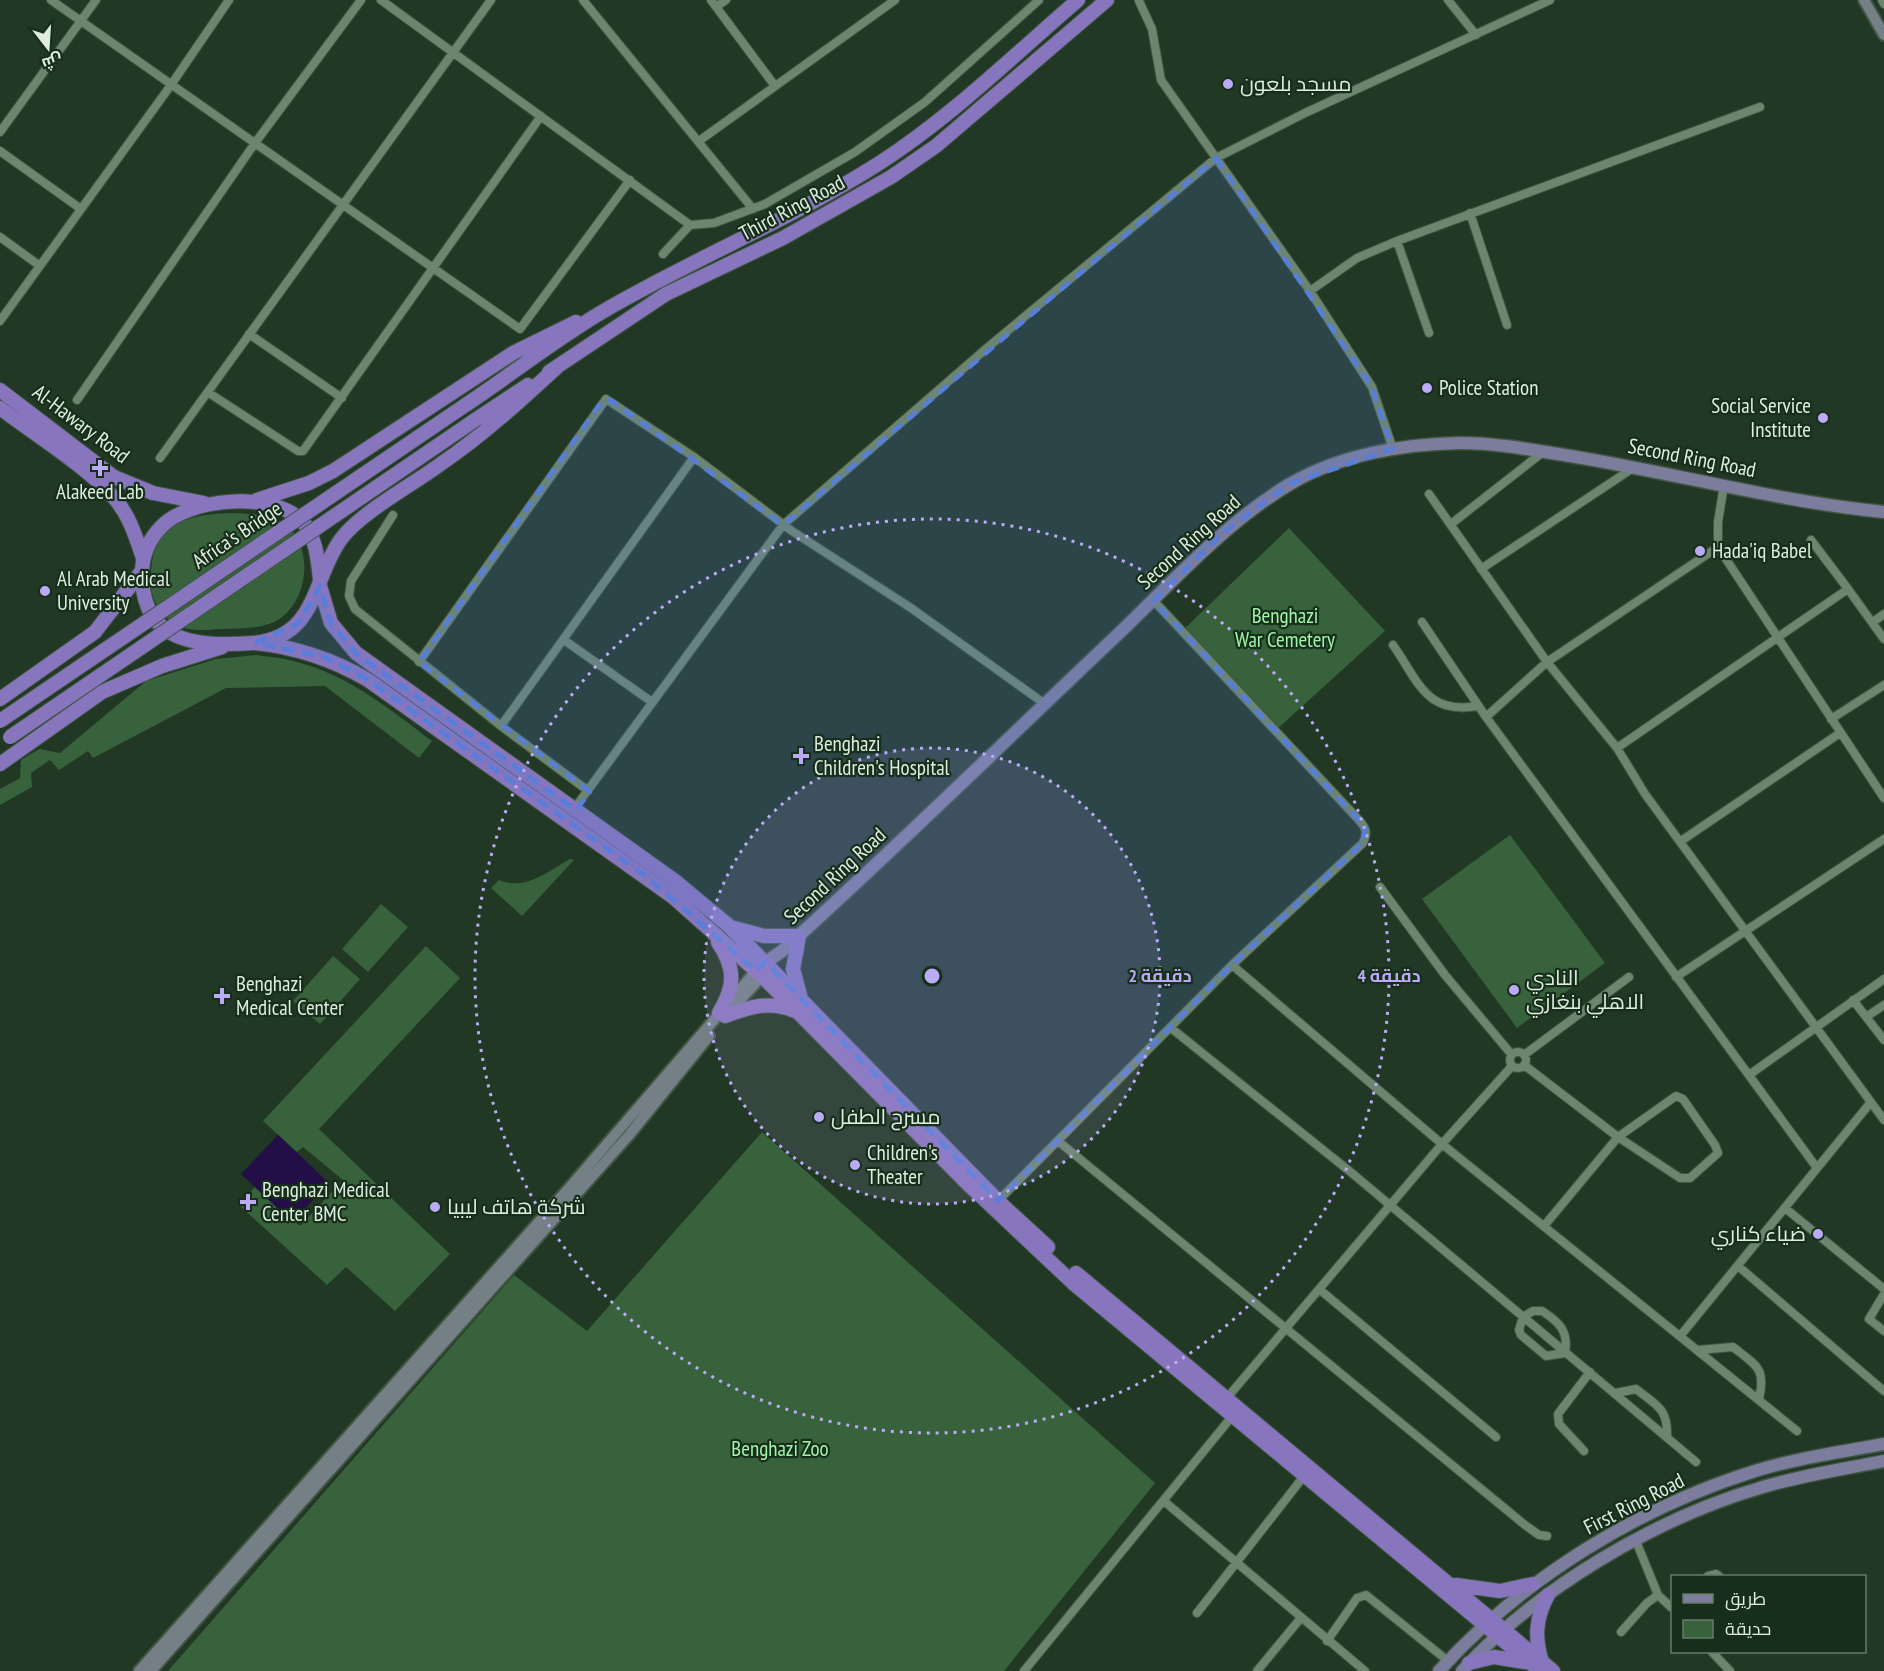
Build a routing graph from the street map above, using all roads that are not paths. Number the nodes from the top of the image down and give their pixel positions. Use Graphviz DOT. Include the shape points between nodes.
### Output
graph roads {
  1 [pos="51,0"];
  2 [pos="96,0"];
  3 [pos="229,0"];
  4 [pos="361,0"];
  5 [pos="381,0"];
  6 [pos="491,0"];
  7 [pos="583,0"];
  8 [pos="726,0"];
  9 [pos="896,0"];
  10 [pos="1039,0"];
  11 [pos="1078,0"];
  12 [pos="1107,0"];
  13 [pos="1449,0"];
  14 [pos="1550,0"];
  15 [pos="1864,0"];
  16 [pos="1139,1"];
  17 [pos="886,3"];
  18 [pos="714,4"];
  19 [pos="81,21"];
  20 [pos="1476,35"];
  21 [pos="1884,35"];
  22 [pos="452,51"];
  23 [pos="171,85"];
  24 [pos="775,86"];
  25 [pos="1760,107"];
  26 [pos="541,116"];
  27 [pos="0,132"];
  28 [pos="699,141"];
  29 [pos="255,143"];
  30 [pos="0,151"];
  31 [pos="1216,158"];
  32 [pos="630,180"];
  33 [pos="343,205"];
  34 [pos="81,209"];
  35 [pos="753,209"];
  36 [pos="1470,213"];
  37 [pos="690,225"];
  38 [pos="0,237"];
  39 [pos="1397,241"];
  40 [pos="663,254"];
  41 [pos="40,266"];
  42 [pos="433,268"];
  43 [pos="1310,291"];
  44 [pos="601,313"];
  45 [pos="0,321"];
  46 [pos="1507,325"];
  47 [pos="1429,333"];
  48 [pos="249,334"];
  49 [pos="557,367"];
  50 [pos="0,390"];
  51 [pos="209,393"];
  52 [pos="342,398"];
  53 [pos="77,400"];
  54 [pos="467,404"];
  55 [pos="0,408"];
  56 [pos="475,420"];
  57 [pos="1393,449"];
  58 [pos="1543,452"];
  59 [pos="693,457"];
  60 [pos="160,458"];
  61 [pos="1635,467"];
  62 [pos="1724,484"];
  63 [pos="1429,494"];
  64 [pos="250,502"];
  65 [pos="209,504"];
  66 [pos="1884,512"];
  67 [pos="393,516"];
  68 [pos="1451,524"];
  69 [pos="783,525"];
  70 [pos="1811,540"];
  71 [pos="1718,547"];
  72 [pos="142,565"];
  73 [pos="1481,569"];
  74 [pos="320,583"];
  75 [pos="1848,590"];
  76 [pos="1154,601"];
  77 [pos="1884,614"];
  78 [pos="1422,622"];
  79 [pos="1873,622"];
  80 [pos="1777,638"];
  81 [pos="1884,639"];
  82 [pos="564,640"];
  83 [pos="233,643"];
  84 [pos="255,643"];
  85 [pos="1394,645"];
  86 [pos="419,662"];
  87 [pos="1547,662"];
  88 [pos="1884,685"];
  89 [pos="0,699"];
  90 [pos="652,702"];
  91 [pos="1045,704"];
  92 [pos="1478,706"];
  93 [pos="1486,717"];
  94 [pos="1831,719"];
  95 [pos="0,721"];
  96 [pos="501,726"];
  97 [pos="1840,733"];
  98 [pos="5,740"];
  99 [pos="1617,748"];
  100 [pos="0,764"];
  101 [pos="587,790"];
  102 [pos="1884,797"];
  103 [pos="574,808"];
  104 [pos="1884,839"];
  105 [pos="1681,841"];
  106 [pos="1380,887"];
  107 [pos="706,926"];
  108 [pos="729,926"];
  109 [pos="1745,931"];
  110 [pos="799,936"];
  111 [pos="1232,965"];
  112 [pos="763,969"];
  113 [pos="1629,977"];
  114 [pos="1676,977"];
  115 [pos="1884,979"];
  116 [pos="1853,999"];
  117 [pos="1884,1005"];
  118 [pos="801,1006"];
  119 [pos="722,1014"];
  120 [pos="1866,1017"];
  121 [pos="1815,1026"];
  122 [pos="1171,1028"];
  123 [pos="1884,1040"];
  124 [pos="1512,1055"];
  125 [pos="1524,1055"];
  126 [pos="1524,1065"];
  127 [pos="1512,1066"];
  128 [pos="1749,1075"];
  129 [pos="1871,1102"];
  130 [pos="1884,1120"];
  131 [pos="1618,1137"];
  132 [pos="1058,1141"];
  133 [pos="1442,1144"];
  134 [pos="1817,1168"];
  135 [pos="998,1200"];
  136 [pos="1389,1206"];
  137 [pos="1785,1208"];
  138 [pos="1544,1226"];
  139 [pos="1738,1266"];
  140 [pos="1319,1289"];
  141 [pos="1884,1289"];
  142 [pos="1884,1294"];
  143 [pos="1524,1317"];
  144 [pos="1286,1328"];
  145 [pos="1884,1331"];
  146 [pos="1681,1335"];
  147 [pos="1698,1350"];
  148 [pos="1565,1353"];
  149 [pos="1590,1372"];
  150 [pos="1884,1391"];
  151 [pos="1616,1393"];
  152 [pos="1759,1400"];
  153 [pos="1223,1403"];
  154 [pos="1235,1412"];
  155 [pos="1797,1431"];
  156 [pos="1667,1436"];
  157 [pos="1496,1437"];
  158 [pos="1884,1444"];
  159 [pos="1584,1451"];
  160 [pos="1884,1461"];
  161 [pos="1696,1462"];
  162 [pos="1304,1476"];
  163 [pos="1165,1502"];
  164 [pos="1547,1536"];
  165 [pos="1636,1540"];
  166 [pos="1237,1561"];
  167 [pos="1450,1584"];
  168 [pos="1533,1584"];
  169 [pos="1548,1595"];
  170 [pos="1658,1595"];
  171 [pos="1671,1607"];
  172 [pos="1197,1613"];
  173 [pos="1300,1619"];
  174 [pos="1487,1622"];
  175 [pos="1500,1632"];
  176 [pos="1621,1632"];
  177 [pos="1327,1641"];
  178 [pos="1713,1653"];
  179 [pos="1448,1661"];
  180 [pos="1538,1666"];
  181 [pos="1465,1667"];
  182 [pos="1725,1669"];
  183 [pos="139,1671"];
  184 [pos="151,1671"];
  185 [pos="1024,1671"];
  186 [pos="1257,1671"];
  187 [pos="1365,1671"];
  188 [pos="1439,1671"];
  189 [pos="1553,1671"];
  1 -- 19 [label="street"];
  2 -- 19 [label="street"];
  3 -- 23 [label="street"];
  4 -- 29 [label="street"];
  5 -- 22 [label="street"];
  6 -- 22 [label="street"];
  7 -- 28 [label="street"];
  8 -- 18 [label="street"];
  9 -- 17 [label="street"];
  10 -- 35 [label="street" via="926,102 891,128 846,158"];
  11 -- 44 [label="highway, Third Ring Road" via="924,132 880,163"];
  12 -- 49 [label="highway, Third Ring Road" via="944,139 891,177 783,238 666,294"];
  13 -- 20 [label="street"];
  14 -- 20 [label="street"];
  15 -- 21 [label="main road"];
  16 -- 31 [label="street" via="1152,29 1161,80"];
  17 -- 24 [label="street"];
  18 -- 24 [label="street"];
  19 -- 23 [label="street"];
  19 -- 27 [label="street"];
  20 -- 31 [label="street"];
  22 -- 26 [label="street"];
  22 -- 33 [label="street"];
  23 -- 29 [label="street"];
  23 -- 34 [label="street"];
  24 -- 28 [label="street"];
  25 -- 36 [label="street"];
  26 -- 32 [label="street"];
  26 -- 42 [label="street"];
  28 -- 35 [label="street"];
  29 -- 33 [label="street"];
  29 -- 53 [label="street"];
  30 -- 34 [label="street"];
  31 -- 43 [label="street"];
  31 -- 69 [label="street" via="988,347"];
  32 -- 37 [label="street"];
  32 -- 42 [label="street" via="520,329"];
  33 -- 42 [label="street"];
  33 -- 48 [label="street"];
  34 -- 41 [label="street"];
  35 -- 37 [label="street" via="714,223"];
  36 -- 39 [label="street"];
  36 -- 46 [label="street"];
  37 -- 40 [label="street"];
  38 -- 41 [label="street"];
  39 -- 43 [label="street" via="1357,258"];
  39 -- 47 [label="street"];
  41 -- 45 [label="street"];
  42 -- 52 [label="street"];
  43 -- 57 [label="street" via="1372,387"];
  44 -- 54 [label="highway, Third Ring Road"];
  44 -- 64 [label="highway" via="513,353 333,471"];
  48 -- 51 [label="street"];
  48 -- 52 [label="street"];
  49 -- 56 [label="highway, Third Ring Road"];
  49 -- 74 [label="highway" via="480,434 362,519 342,538"];
  50 -- 65 [label="highway, Al-Hawary Road" via="114,477 153,493"];
  51 -- 52 [label="street" via="297,451 303,451"];
  51 -- 60 [label="street"];
  54 -- 95 [label="highway, Africa's Bridge, bridge"];
  55 -- 72 [label="highway, Al-Hawary Road" via="117,501 132,526"];
  56 -- 98 [label="highway, Africa's Bridge, bridge"];
  57 -- 58 [label="main road, Second Ring Road" via="1460,443"];
  57 -- 76 [label="main road, Second Ring Road" via="1329,467 1292,483 1222,534"];
  58 -- 61 [label="main road, Second Ring Road"];
  58 -- 68 [label="street"];
  59 -- 69 [label="street"];
  59 -- 82 [label="street"];
  59 -- 86 [label="street" via="611,400 602,401"];
  61 -- 62 [label="main road, Second Ring Road"];
  61 -- 73 [label="street"];
  62 -- 66 [label="main road, Second Ring Road"];
  62 -- 71 [label="street"];
  63 -- 68 [label="street"];
  64 -- 65 [label="highway"];
  64 -- 74 [label="highway" via="286,510 301,521 312,540"];
  65 -- 72 [label="highway" via="171,517 148,543"];
  67 -- 86 [label="street" via="351,581 349,596 361,615"];
  68 -- 73 [label="street"];
  69 -- 90 [label="street"];
  69 -- 91 [label="street" via="911,608"];
  70 -- 75 [label="street"];
  71 -- 80 [label="street"];
  71 -- 87 [label="street"];
  72 -- 83 [label="highway" via="142,594 158,627 186,640"];
  72 -- 89 [label="highway" via="95,632"];
  73 -- 87 [label="street"];
  74 -- 84 [label="highway" via="298,623 285,633"];
  74 -- 103 [label="highway" via="331,623 356,653"];
  75 -- 79 [label="street"];
  75 -- 80 [label="street"];
  76 -- 91 [label="main road, Second Ring Road"];
  76 -- 111 [label="street" via="1365,827 1367,835"];
  77 -- 79 [label="street"];
  78 -- 92 [label="street"];
  79 -- 81 [label="street"];
  80 -- 94 [label="street"];
  80 -- 99 [label="street"];
  82 -- 90 [label="street"];
  82 -- 96 [label="street"];
  83 -- 84 [label="highway"];
  83 -- 100 [label="highway" via="162,666 102,693"];
  84 -- 107 [label="highway" via="324,657 368,680 648,878"];
  85 -- 92 [label="street" via="1436,703 1460,709"];
  86 -- 96 [label="street"];
  87 -- 93 [label="street"];
  87 -- 99 [label="street"];
  88 -- 94 [label="street"];
  90 -- 101 [label="street"];
  91 -- 110 [label="main road, Second Ring Road"];
  92 -- 93 [label="street"];
  93 -- 114 [label="street"];
  94 -- 97 [label="street"];
  96 -- 101 [label="street"];
  97 -- 102 [label="street"];
  97 -- 105 [label="street"];
  99 -- 105 [label="street" via="1645,794"];
  101 -- 103 [label="street"];
  103 -- 108 [label="highway" via="675,881"];
  104 -- 109 [label="street"];
  105 -- 109 [label="street"];
  106 -- 124 [label="street" via="1445,975"];
  107 -- 112 [label="highway"];
  107 -- 119 [label="highway" via="725,953 731,974"];
  108 -- 110 [label="highway" via="764,936"];
  108 -- 112 [label="highway"];
  109 -- 114 [label="street"];
  109 -- 121 [label="street"];
  110 -- 112 [label="main road, Second Ring Road"];
  110 -- 118 [label="highway" via="793,969"];
  111 -- 122 [label="street"];
  111 -- 133 [label="street"];
  112 -- 118 [label="highway"];
  112 -- 119 [label="main road"];
  113 -- 125 [label="street"];
  114 -- 128 [label="street"];
  115 -- 116 [label="street"];
  116 -- 120 [label="street"];
  116 -- 121 [label="street"];
  117 -- 120 [label="street"];
  118 -- 119 [label="highway" via="756,1005"];
  118 -- 135 [label="highway"];
  118 -- 153 [label="highway" via="1023,1237 1104,1310"];
  119 -- 183 [label="main road"];
  119 -- 184 [label="main road" via="630,1134"];
  120 -- 123 [label="street"];
  121 -- 128 [label="street"];
  121 -- 129 [label="street"];
  122 -- 132 [label="street"];
  122 -- 136 [label="street"];
  124 -- 125 [label="street"];
  124 -- 127 [label="street"];
  125 -- 126 [label="street"];
  126 -- 127 [label="street"];
  126 -- 131 [label="street"];
  127 -- 133 [label="street"];
  128 -- 134 [label="street"];
  129 -- 130 [label="street"];
  129 -- 134 [label="street"];
  131 -- 131 [label="street" via="1682,1179 1690,1178 1718,1153 1679,1096 1672,1097"];
  131 -- 138 [label="street"];
  132 -- 135 [label="street"];
  132 -- 144 [label="street"];
  133 -- 136 [label="street"];
  133 -- 138 [label="street"];
  134 -- 137 [label="street"];
  135 -- 153 [label="highway"];
  136 -- 140 [label="street"];
  136 -- 143 [label="street"];
  137 -- 139 [label="street"];
  137 -- 141 [label="street"];
  138 -- 146 [label="street"];
  139 -- 146 [label="street"];
  139 -- 150 [label="street"];
  140 -- 144 [label="street"];
  140 -- 157 [label="street"];
  142 -- 145 [label="street" via="1869,1319"];
  143 -- 148 [label="street"];
  143 -- 148 [label="street" via="1520,1332 1534,1348 1549,1357"];
  143 -- 148 [label="street" via="1538,1311 1552,1317 1566,1332"];
  144 -- 153 [label="street"];
  144 -- 164 [label="street" via="1525,1525"];
  146 -- 147 [label="street"];
  147 -- 152 [label="street"];
  147 -- 152 [label="street" via="1733,1347 1758,1367 1763,1382"];
  148 -- 149 [label="street"];
  149 -- 151 [label="street"];
  149 -- 159 [label="street" via="1558,1414 1559,1424"];
  151 -- 156 [label="street"];
  151 -- 156 [label="street" via="1636,1389 1664,1411"];
  152 -- 155 [label="street"];
  153 -- 154 [label="highway"];
  154 -- 162 [label="highway"];
  154 -- 163 [label="street"];
  154 -- 167 [label="highway"];
  156 -- 161 [label="street"];
  158 -- 168 [label="main road, First Ring Road" via="1802,1459 1711,1487 1609,1537"];
  160 -- 165 [label="main road, First Ring Road" via="1762,1487"];
  162 -- 166 [label="street"];
  162 -- 174 [label="highway"];
  163 -- 166 [label="street"];
  163 -- 185 [label="street"];
  165 -- 169 [label="main road, First Ring Road"];
  165 -- 170 [label="street"];
  166 -- 172 [label="street"];
  166 -- 173 [label="street"];
  167 -- 168 [label="highway" via="1492,1591"];
  167 -- 174 [label="highway"];
  168 -- 174 [label="main road, First Ring Road"];
  169 -- 175 [label="main road, First Ring Road"];
  169 -- 180 [label="highway" via="1536,1628"];
  170 -- 171 [label="street"];
  170 -- 176 [label="street"];
  173 -- 177 [label="street"];
  173 -- 186 [label="street"];
  174 -- 175 [label="highway"];
  174 -- 179 [label="main road, First Ring Road"];
  175 -- 180 [label="highway"];
  175 -- 181 [label="main road, First Ring Road"];
  177 -- 179 [label="street" via="1357,1598 1366,1595"];
  177 -- 187 [label="street"];
  178 -- 182 [label="street"];
  179 -- 188 [label="main road, First Ring Road"];
  180 -- 181 [label="highway" via="1494,1657"];
  180 -- 189 [label="highway"];
}
